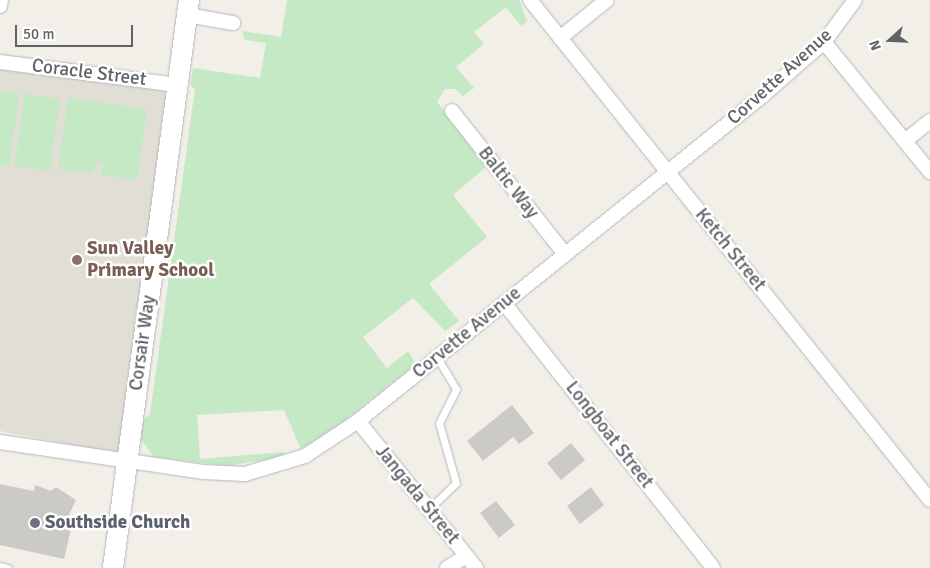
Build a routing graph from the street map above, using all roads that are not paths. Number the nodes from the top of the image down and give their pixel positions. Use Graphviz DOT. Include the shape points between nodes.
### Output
graph roads {
  1 [pos="1,0"];
  2 [pos="530,0"];
  3 [pos="606,0"];
  4 [pos="855,0"];
  5 [pos="0,6"];
  6 [pos="188,8"];
  7 [pos="233,23"];
  8 [pos="560,38"];
  9 [pos="824,42"];
  10 [pos="0,62"];
  11 [pos="178,85"];
  12 [pos="452,111"];
  13 [pos="930,121"];
  14 [pos="905,141"];
  15 [pos="930,172"];
  16 [pos="668,173"];
  17 [pos="565,254"];
  18 [pos="504,303"];
  19 [pos="437,357"];
  20 [pos="358,421"];
  21 [pos="0,442"];
  22 [pos="128,462"];
  23 [pos="930,500"];
  24 [pos="430,509"];
  25 [pos="466,556"];
  26 [pos="0,566"];
  27 [pos="8,568"];
  28 [pos="113,568"];
  29 [pos="448,568"];
  30 [pos="476,568"];
  31 [pos="713,568"];
  1 -- 5 [label="street"];
  2 -- 8 [label="street, Ketch Street"];
  3 -- 8 [label="street"];
  4 -- 9 [label="street, Corvette Avenue"];
  6 -- 7 [label="street"];
  6 -- 11 [label="street, Corsair Way"];
  8 -- 16 [label="street, Ketch Street"];
  9 -- 14 [label="street"];
  9 -- 16 [label="street, Corvette Avenue"];
  10 -- 11 [label="street, Coracle Street"];
  11 -- 22 [label="street, Corsair Way"];
  12 -- 17 [label="street, Baltic Way"];
  13 -- 14 [label="street"];
  14 -- 15 [label="street"];
  16 -- 17 [label="street, Corvette Avenue"];
  16 -- 23 [label="street, Ketch Street"];
  17 -- 18 [label="street, Corvette Avenue"];
  18 -- 19 [label="street, Corvette Avenue"];
  18 -- 31 [label="street, Longboat Street"];
  19 -- 20 [label="street, Corvette Avenue"];
  19 -- 24 [label="lane" via="456,389 439,423 456,483"];
  20 -- 22 [label="street, Corvette Avenue" via="305,456 244,474"];
  20 -- 24 [label="street, Jangada Street"];
  21 -- 22 [label="street, Corvette Avenue"];
  22 -- 28 [label="street, Corsair Way"];
  24 -- 25 [label="street, Jangada Street"];
  25 -- 29 [label="street"];
  25 -- 30 [label="street, Jangada Street"];
  26 -- 27 [label="lane"];
}
